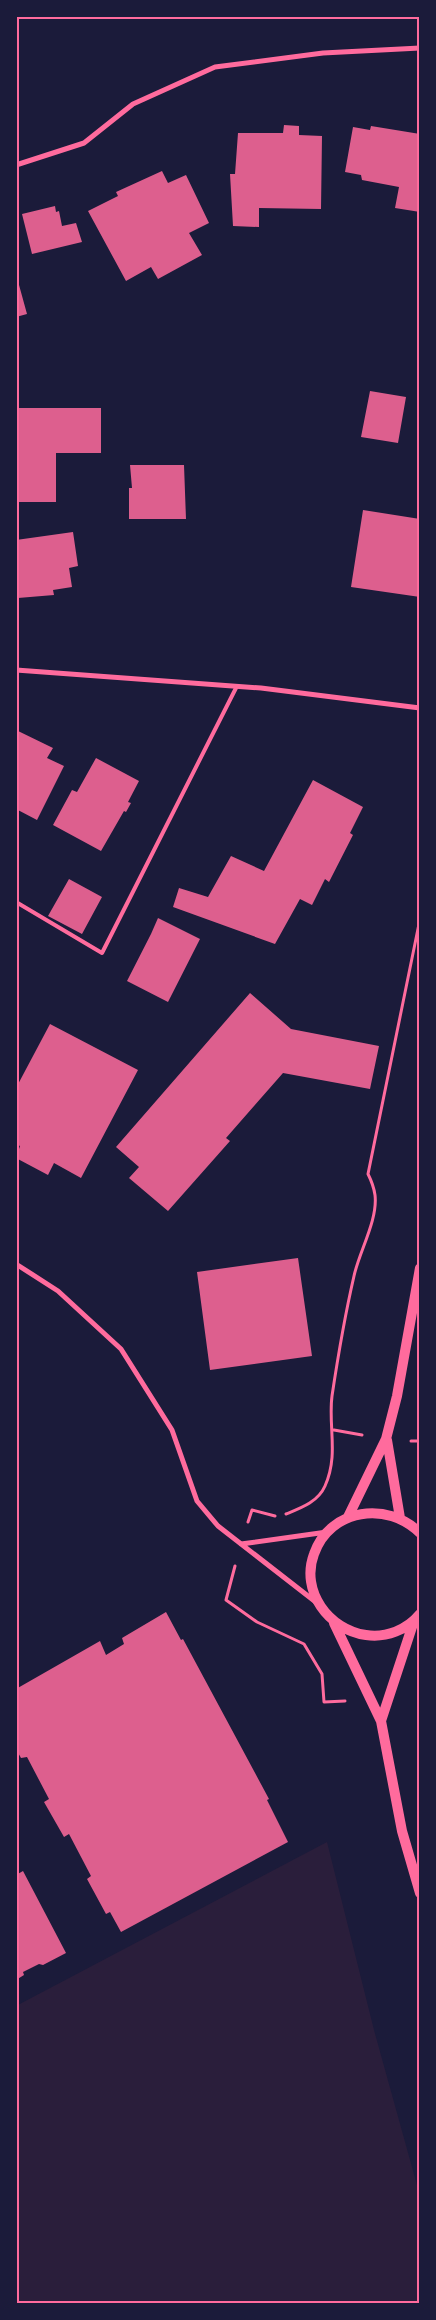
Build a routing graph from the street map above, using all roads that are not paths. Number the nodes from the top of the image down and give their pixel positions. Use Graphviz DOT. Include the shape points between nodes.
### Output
graph roads {
  1 [pos="420,48"];
  2 [pos="16,165"];
  3 [pos="16,670"];
  4 [pos="237,686"];
  5 [pos="420,708"];
  6 [pos="16,902"];
  7 [pos="16,1264"];
  8 [pos="420,1268"];
  9 [pos="386,1439"];
  10 [pos="348,1517"];
  11 [pos="400,1518"];
  12 [pos="327,1532"];
  13 [pos="420,1533"];
  14 [pos="241,1544"];
  15 [pos="319,1605"];
  16 [pos="417,1617"];
  17 [pos="333,1622"];
  18 [pos="381,1721"];
  19 [pos="420,1893"];
  1 -- 2 [label="street" via="323,53 215,67 133,104 84,143"];
  3 -- 4 [label="street"];
  4 -- 5 [label="street"];
  4 -- 6 [label="lane" via="102,953"];
  7 -- 14 [label="street" via="58,1291 121,1350 172,1430 197,1501 218,1526"];
  8 -- 9 [label="main road"];
  9 -- 10 [label="main road"];
  9 -- 11 [label="main road"];
  10 -- 11 [label="main road" via="374,1512"];
  10 -- 12 [label="main road"];
  11 -- 13 [label="main road"];
  12 -- 14 [label="street"];
  12 -- 15 [label="main road" via="314,1554 311,1580"];
  14 -- 15 [label="street"];
  15 -- 17 [label="main road"];
  16 -- 17 [label="main road" via="396,1632 374,1636 352,1633"];
  16 -- 18 [label="main road"];
  17 -- 18 [label="main road"];
  18 -- 19 [label="main road" via="402,1831"];
}
